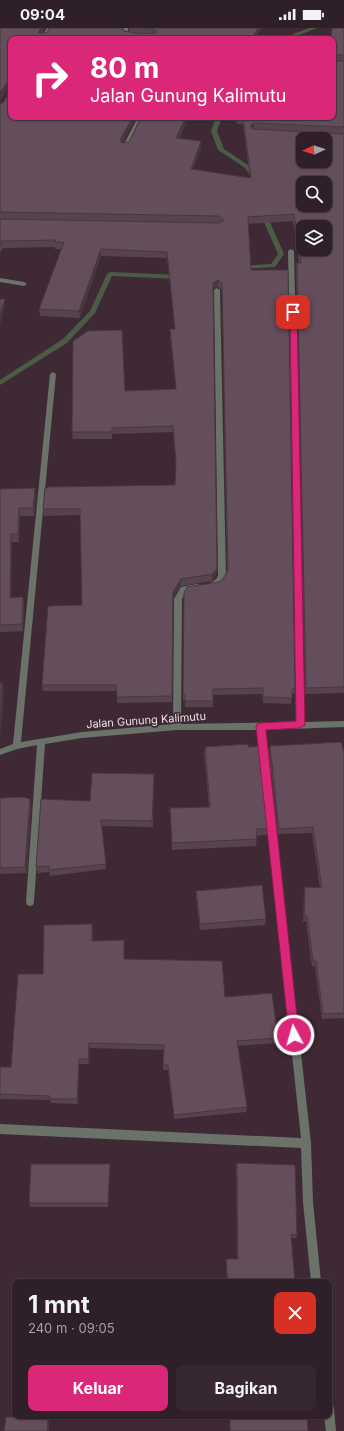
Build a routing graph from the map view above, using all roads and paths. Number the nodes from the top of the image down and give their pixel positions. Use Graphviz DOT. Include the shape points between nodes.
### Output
graph roads {
  1 [pos="139,120"];
  2 [pos="125,148"];
  3 [pos="291,251"];
  4 [pos="0,280"];
  5 [pos="24,284"];
  6 [pos="217,290"];
  7 [pos="53,374"];
  8 [pos="344,724"];
  9 [pos="300,725"];
  10 [pos="177,727"];
  11 [pos="261,727"];
  12 [pos="41,740"];
  13 [pos="17,746"];
  14 [pos="0,752"];
  15 [pos="30,902"];
  16 [pos="0,1129"];
  17 [pos="306,1143"];
  18 [pos="316,1279"];
  19 [pos="330,1419"];
  20 [pos="331,1431"];
  1 -- 2 [label="street"];
  3 -- 9 [label="street"];
  4 -- 5 [label="street"];
  6 -- 10 [label="street" via="222,576 215,585 184,589 178,598"];
  7 -- 13 [label="street"];
  8 -- 9 [label="street, Jalan Gunung Kalimutu"];
  9 -- 11 [label="street, Jalan Gunung Kalimutu"];
  10 -- 11 [label="street, Jalan Gunung Kalimutu"];
  10 -- 12 [label="street, Jalan Gunung Kalimutu"];
  11 -- 17 [label="street"];
  12 -- 13 [label="street, Jalan Gunung Kalimutu"];
  12 -- 15 [label="street"];
  13 -- 14 [label="street, Jalan Gunung Kalimutu"];
  16 -- 17 [label="street"];
  17 -- 18 [label="street" via="308,1202"];
  19 -- 20 [label="street"];
}
